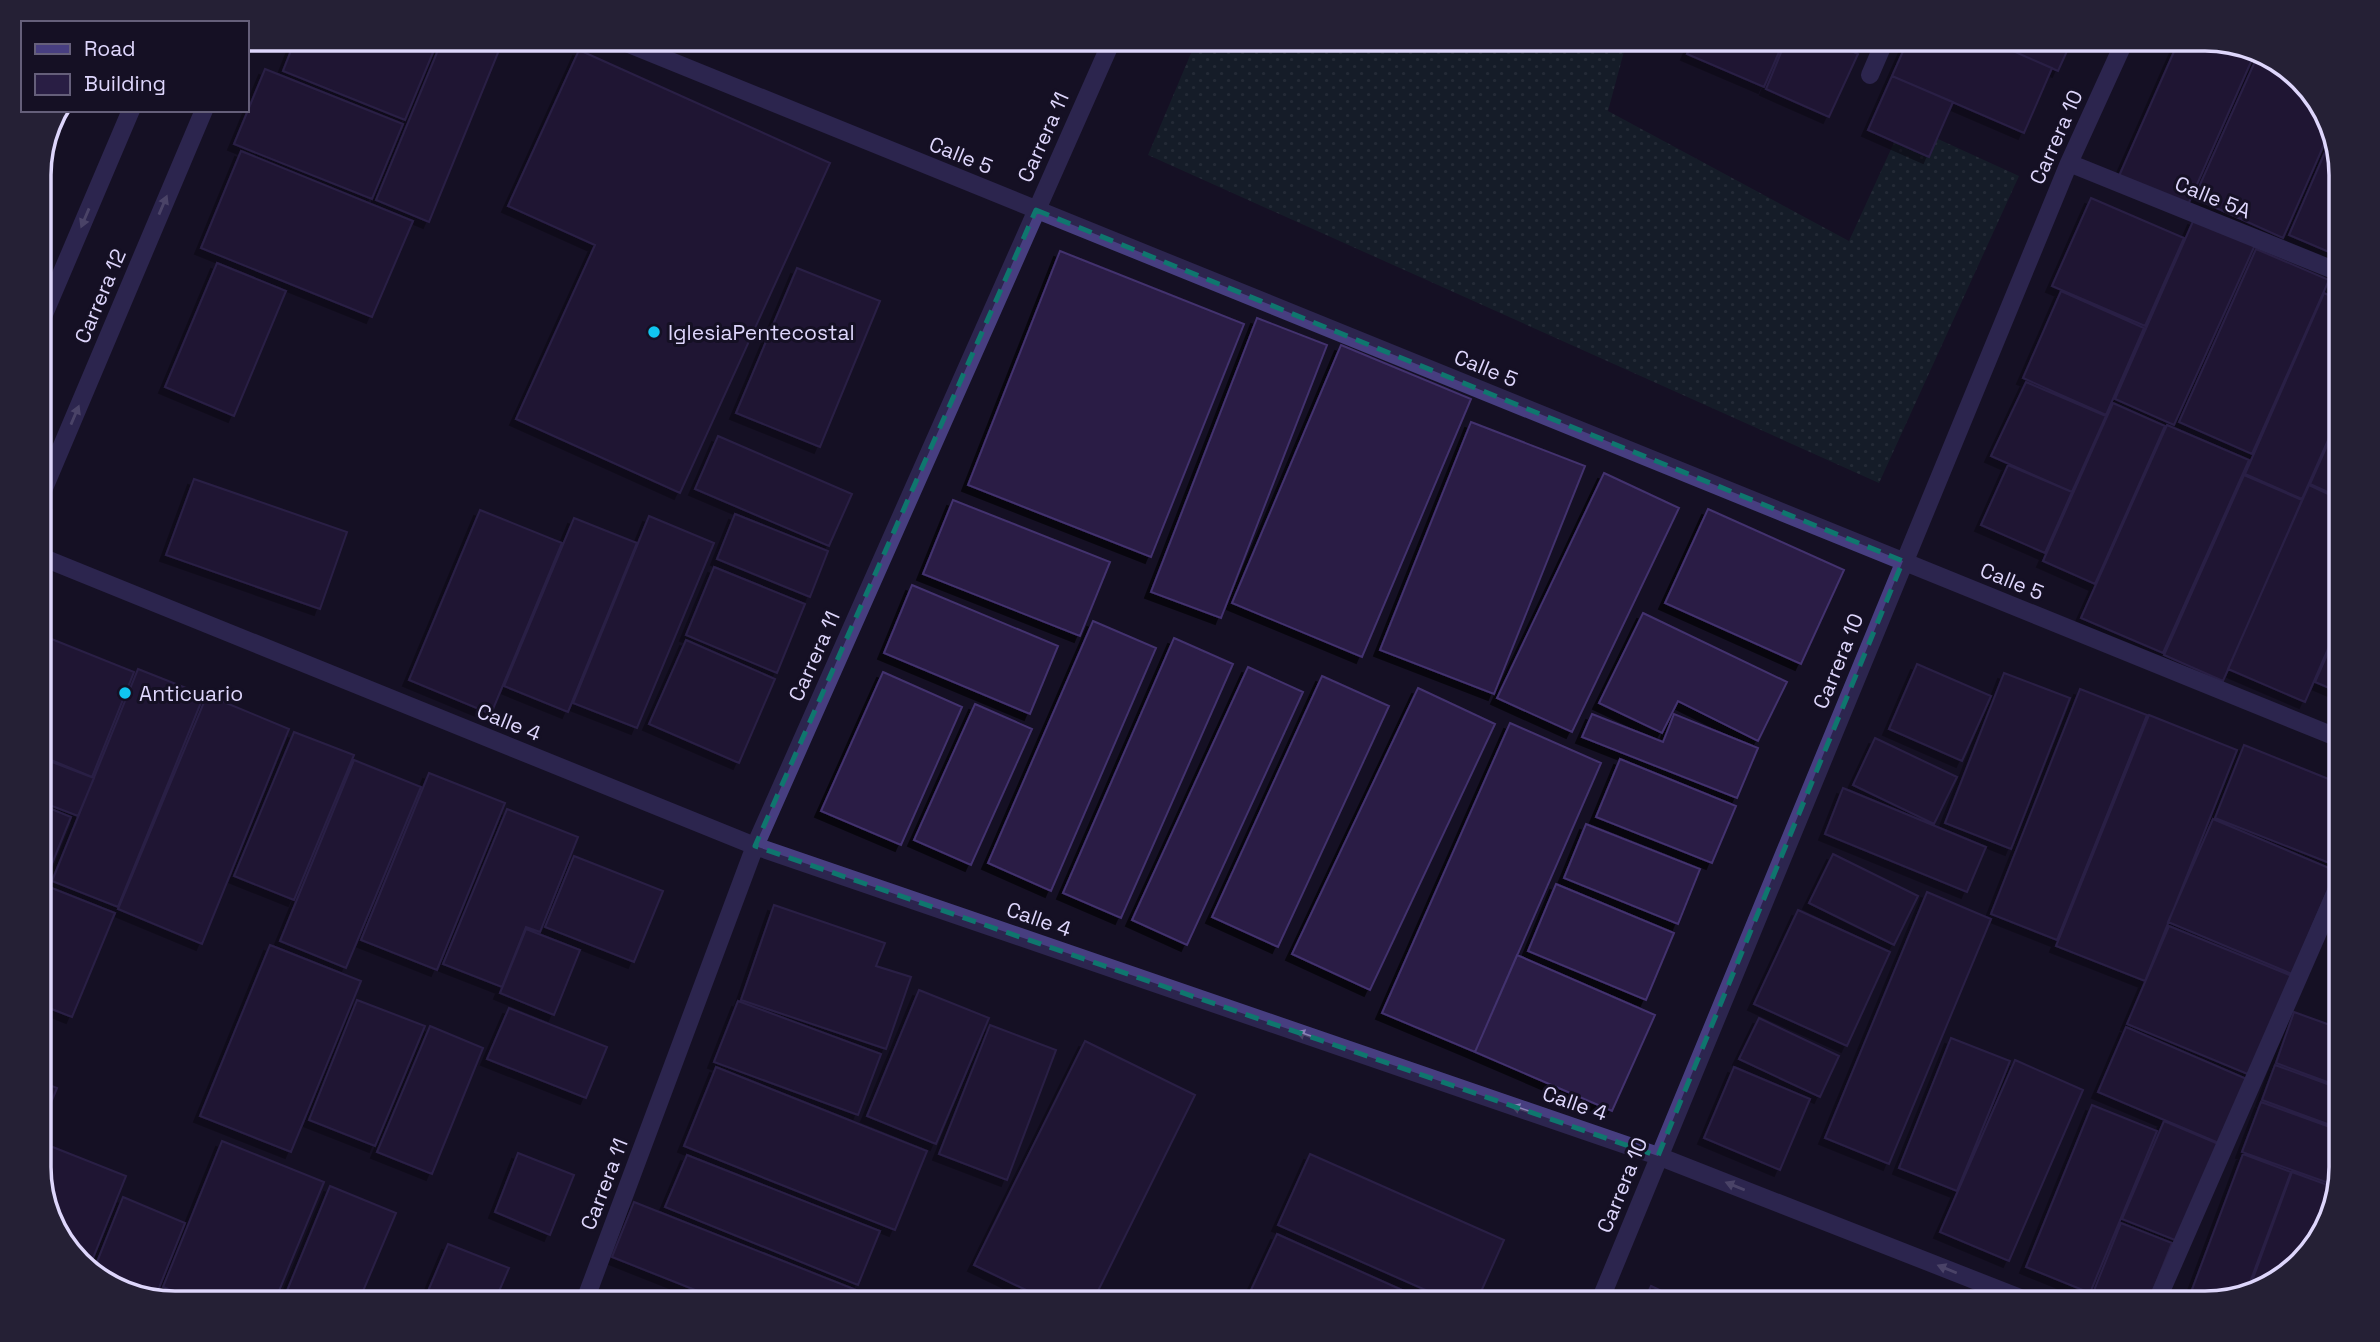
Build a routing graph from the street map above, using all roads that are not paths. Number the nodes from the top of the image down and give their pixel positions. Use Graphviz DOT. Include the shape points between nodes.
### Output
graph roads {
  1 [pos="646,51"];
  2 [pos="1107,51"];
  3 [pos="1880,51"];
  4 [pos="2120,51"];
  5 [pos="1870,75"];
  6 [pos="130,112"];
  7 [pos="203,112"];
  8 [pos="2069,163"];
  9 [pos="1036,210"];
  10 [pos="2329,268"];
  11 [pos="51,298"];
  12 [pos="51,472"];
  13 [pos="51,561"];
  14 [pos="1903,561"];
  15 [pos="2329,734"];
  16 [pos="755,846"];
  17 [pos="2329,910"];
  18 [pos="1658,1156"];
  19 [pos="589,1291"];
  20 [pos="1603,1291"];
  21 [pos="2000,1291"];
  22 [pos="2162,1291"];
  1 -- 9 [label="street, Calle 5"];
  2 -- 9 [label="street, Carrera 11"];
  3 -- 5 [label="street"];
  4 -- 8 [label="street, Carrera 10"];
  6 -- 11 [label="street, one-way"];
  12 -- 7 [label="street, Carrera 12, one-way"];
  8 -- 10 [label="street, Calle 5A"];
  8 -- 14 [label="street, Carrera 10"];
  9 -- 14 [label="street, Calle 5"];
  9 -- 16 [label="street, Carrera 11"];
  13 -- 16 [label="street, Calle 4"];
  14 -- 15 [label="street, Calle 5"];
  14 -- 18 [label="street, Carrera 10"];
  18 -- 16 [label="street, Calle 4, one-way"];
  16 -- 19 [label="street, Carrera 11"];
  17 -- 22 [label="street"];
  18 -- 20 [label="street, Carrera 10"];
  21 -- 18 [label="street, Calle 4, one-way"];
}
